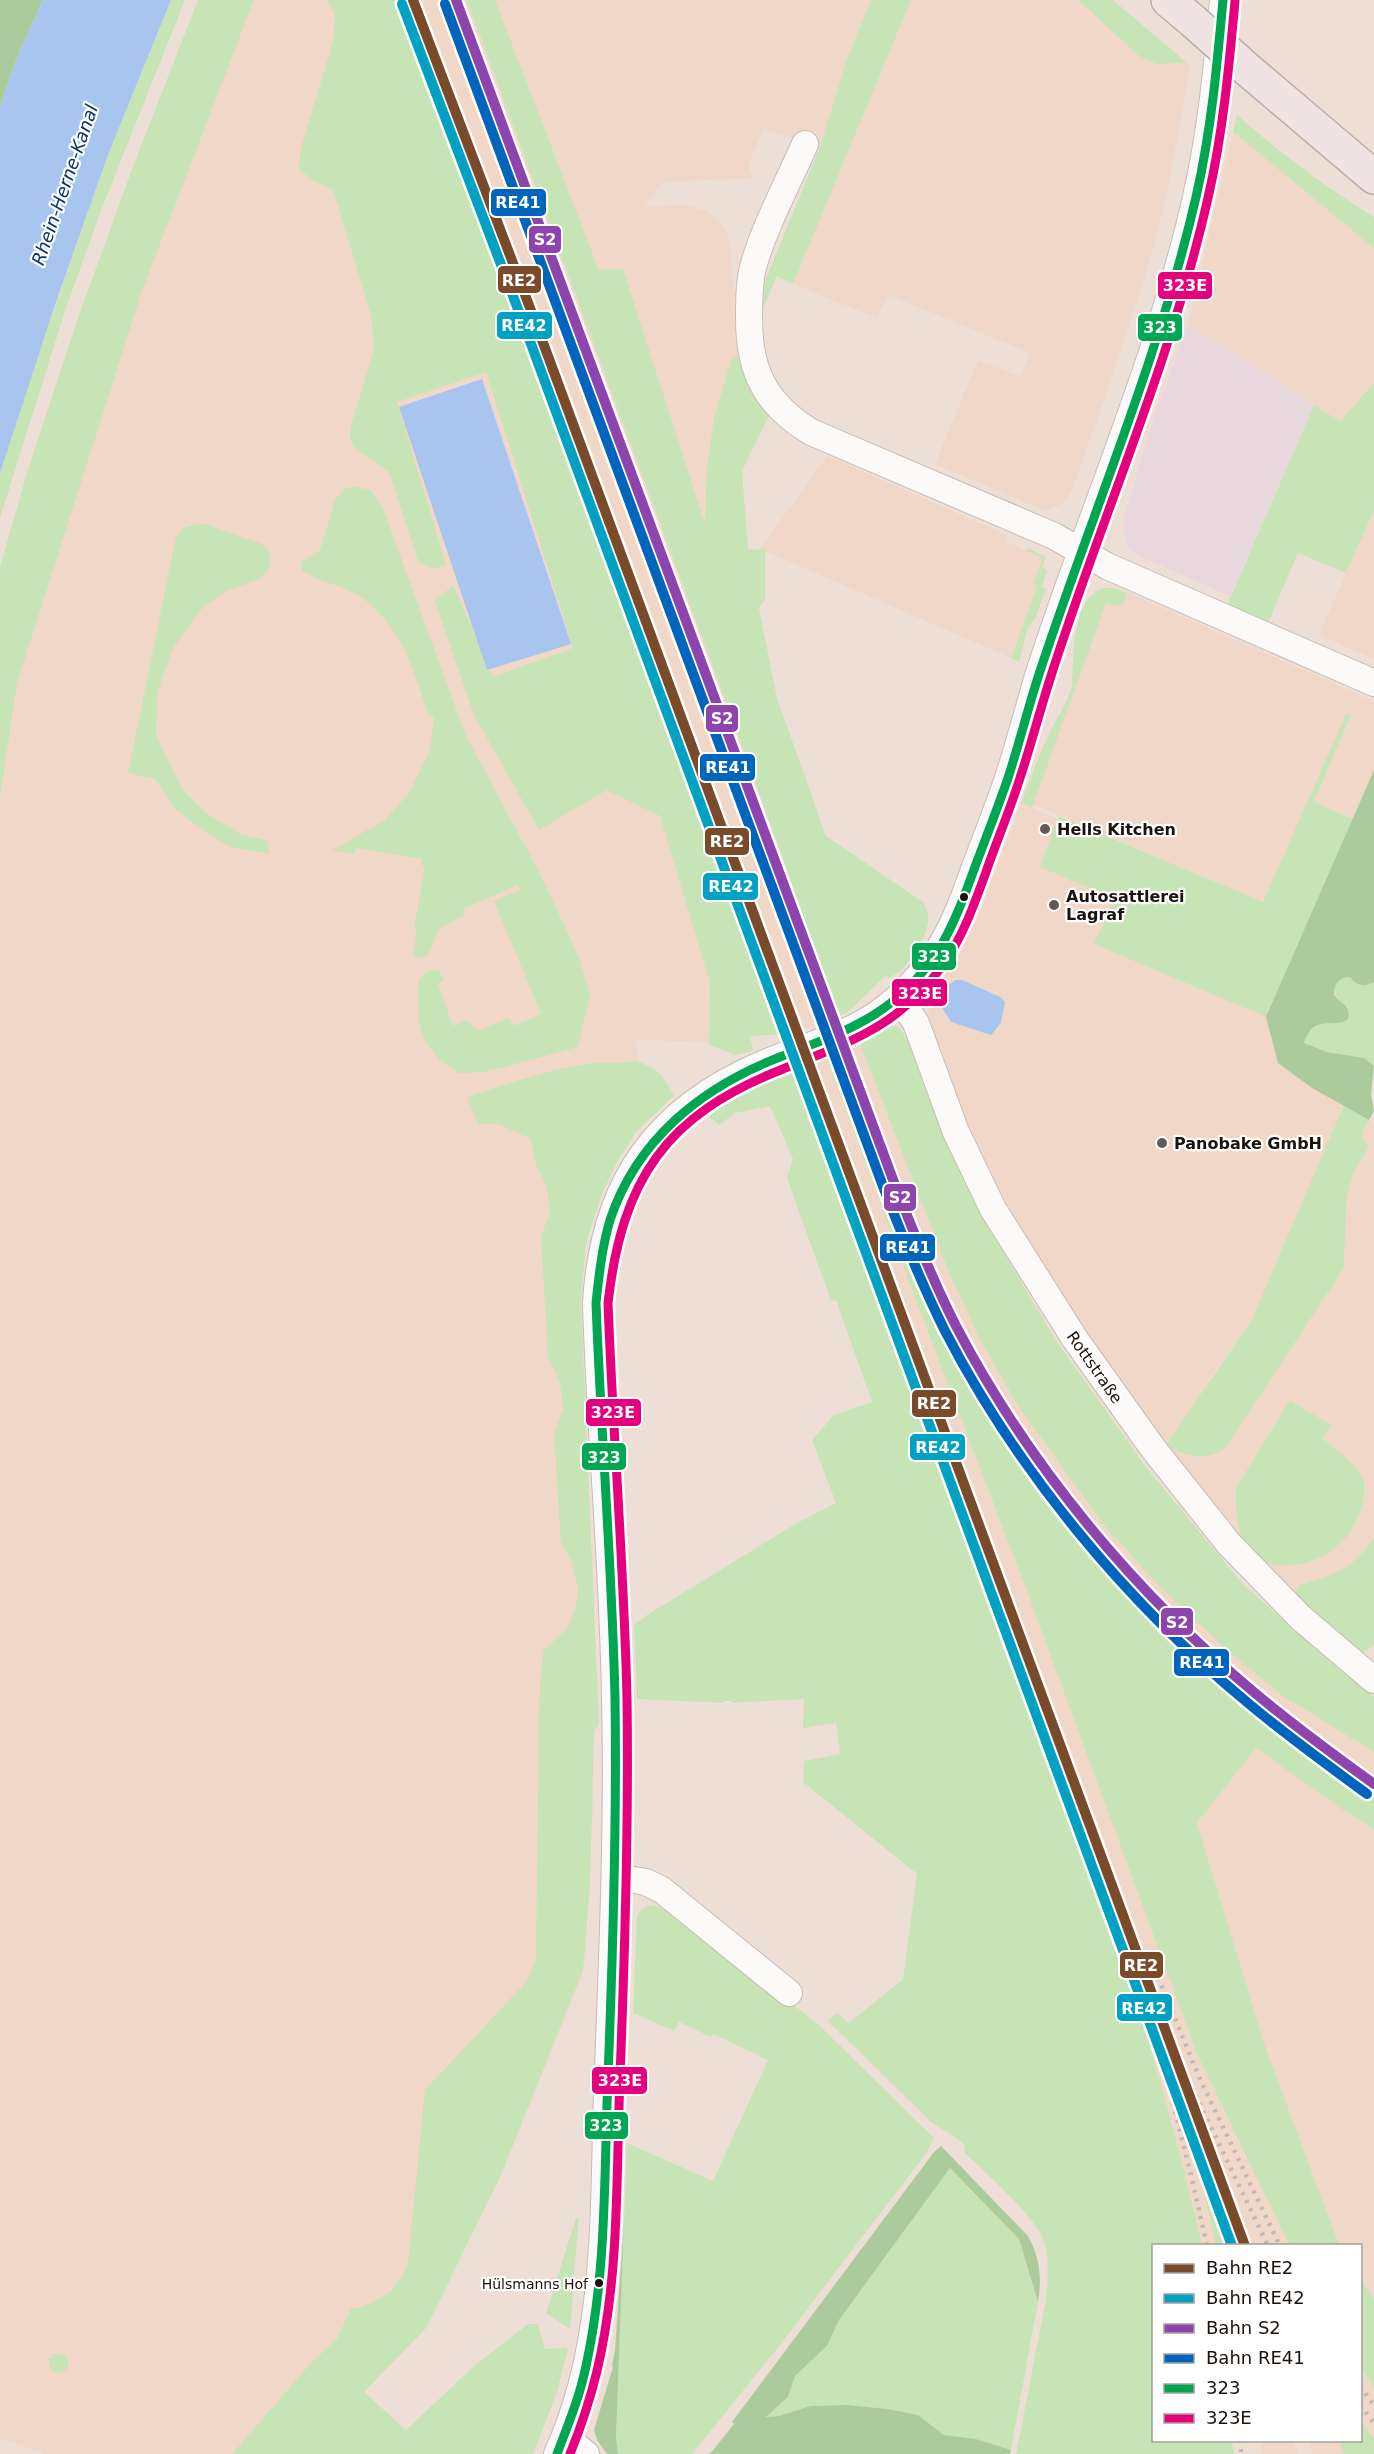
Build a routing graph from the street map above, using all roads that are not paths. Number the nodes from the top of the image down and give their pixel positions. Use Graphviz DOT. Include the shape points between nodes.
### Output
graph roads {
  1 [pos="1193,5"];
  2 [pos="1248,62"];
  3 [pos="805,144"];
  4 [pos="1374,158"];
  5 [pos="1374,177"];
  6 [pos="1082,550"];
  7 [pos="1374,684"];
  8 [pos="899,997"];
  9 [pos="1374,1680"];
  10 [pos="616,1876"];
  11 [pos="789,1993"];
  12 [pos="561,2445"];
  13 [pos="586,2454"];
  1 -- 2 [label="highway, bridge"];
  1 -- 6 [label="street" via="1212,117 1187,233 1157,333"];
  2 -- 4 [label="highway"];
  2 -- 5 [label="highway"];
  3 -- 6 [label="street" via="761,246 749,286 752,354 766,391 792,421 811,432"];
  6 -- 7 [label="street" via="1107,566"];
  6 -- 8 [label="street" via="963,900 937,952"];
  8 -- 9 [label="street, Rottstraße" via="916,1023 956,1132 993,1209 1076,1339 1152,1447 1229,1544 1301,1618"];
  8 -- 10 [label="street" via="856,1027 764,1063 693,1102 639,1159 612,1214 603,1245 596,1303 615,1697"];
  10 -- 11 [label="street" via="663,1890"];
  10 -- 12 [label="street" via="598,2283 588,2358"];
  12 -- 13 [label="street"];
}
